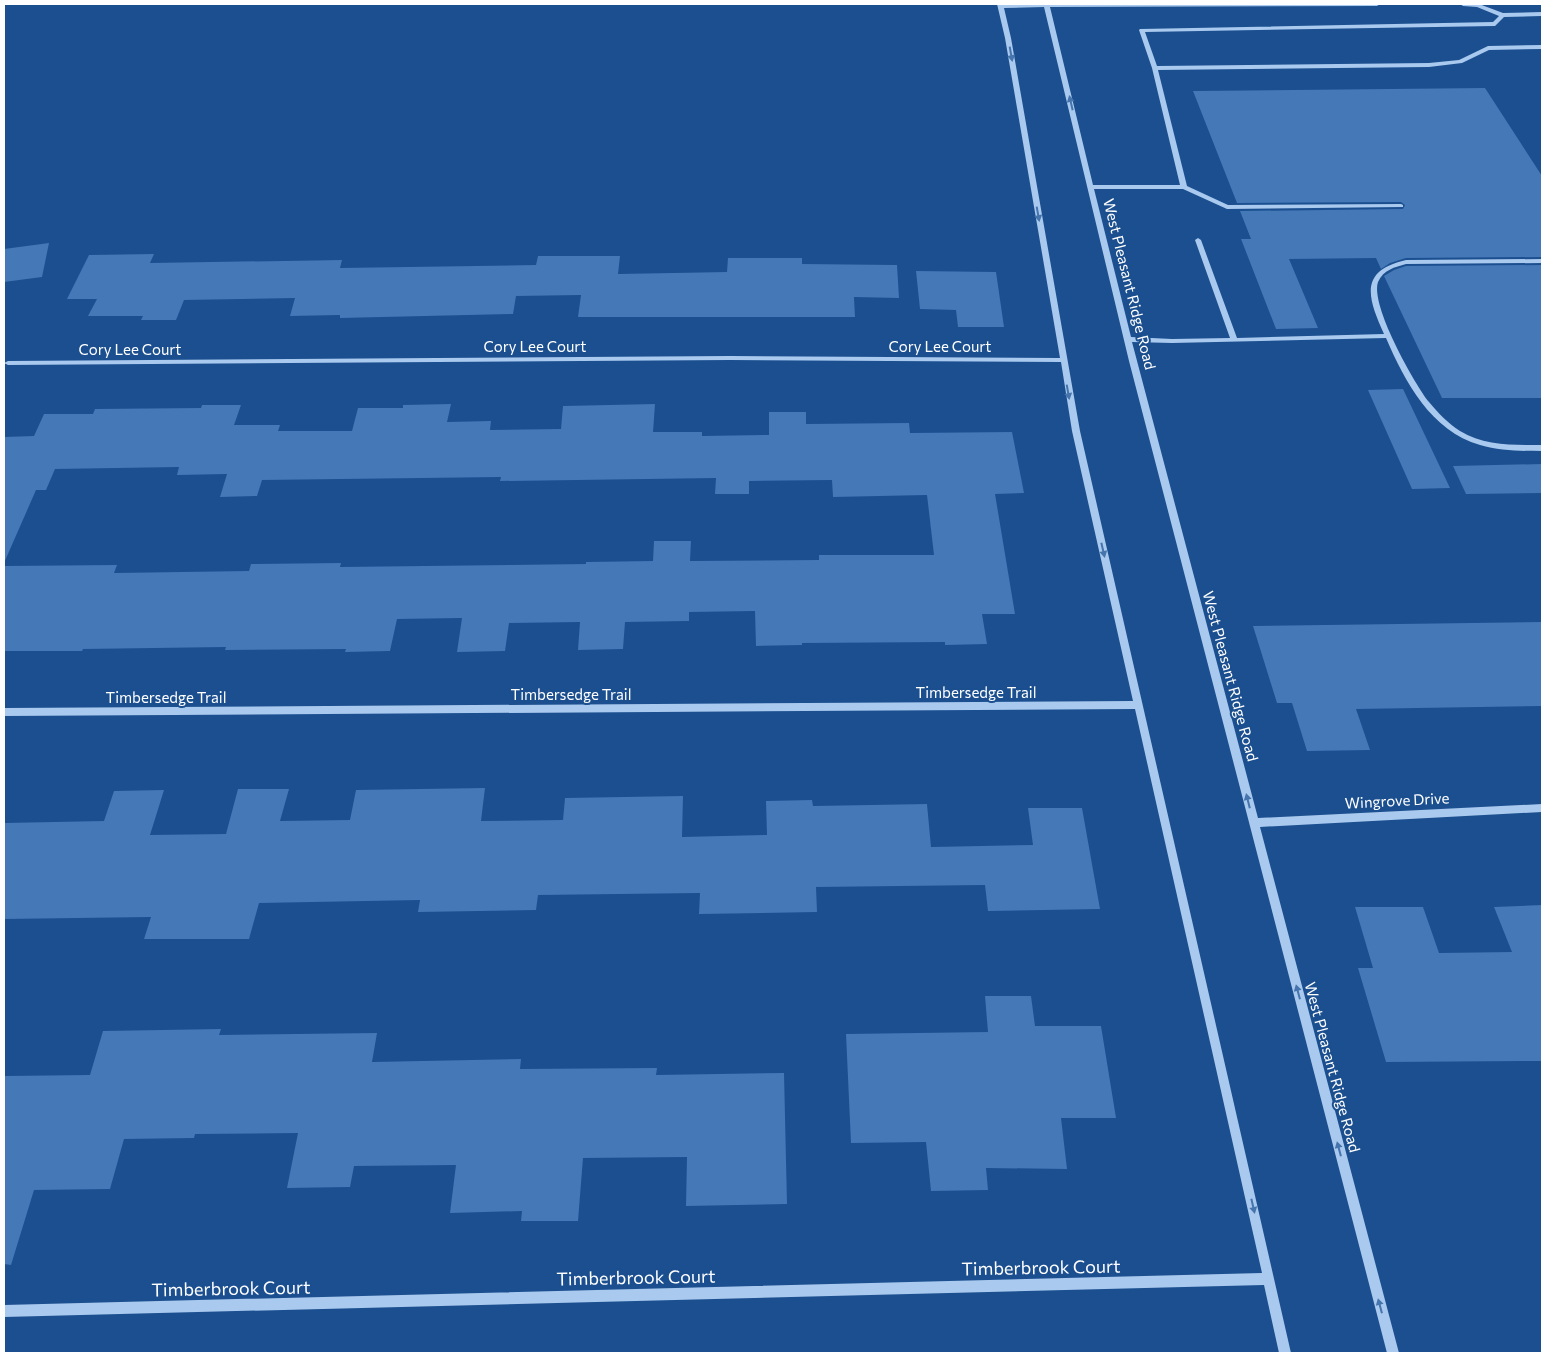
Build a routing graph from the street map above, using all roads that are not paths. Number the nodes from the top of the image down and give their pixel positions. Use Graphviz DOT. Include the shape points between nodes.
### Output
graph roads {
  1 [pos="1156,4"];
  2 [pos="1377,4"];
  3 [pos="1463,4"];
  4 [pos="1001,5"];
  5 [pos="1047,5"];
  6 [pos="1542,14"];
  7 [pos="1502,15"];
  8 [pos="1542,47"];
  9 [pos="1155,68"];
  10 [pos="1184,186"];
  11 [pos="1091,187"];
  12 [pos="1401,206"];
  13 [pos="1198,240"];
  14 [pos="1542,261"];
  15 [pos="1390,336"];
  16 [pos="1128,339"];
  17 [pos="1234,340"];
  18 [pos="1063,360"];
  19 [pos="8,363"];
  20 [pos="1542,448"];
  21 [pos="1138,704"];
  22 [pos="4,712"];
  23 [pos="1542,808"];
  24 [pos="1254,823"];
  25 [pos="1269,1279"];
  26 [pos="4,1311"];
  27 [pos="1285,1353"];
  28 [pos="1392,1353"];
  1 -- 2 [label="street"];
  1 -- 5 [label="street"];
  3 -- 7 [label="street" via="1478,5"];
  4 -- 5 [label="street"];
  4 -- 18 [label="street, one-way"];
  11 -- 5 [label="street, West Pleasant Ridge Road, one-way"];
  6 -- 7 [label="street"];
  7 -- 9 [label="street" via="1495,24 1142,30"];
  8 -- 9 [label="street" via="1488,48 1460,62 1429,65"];
  9 -- 10 [label="street"];
  10 -- 11 [label="street"];
  10 -- 12 [label="street" via="1227,207"];
  11 -- 16 [label="street, West Pleasant Ridge Road"];
  13 -- 17 [label="street"];
  14 -- 15 [label="street" via="1394,264 1381,271 1374,285 1378,315"];
  15 -- 17 [label="street"];
  15 -- 20 [label="street" via="1422,399 1448,426 1466,437 1492,446"];
  16 -- 17 [label="street"];
  24 -- 16 [label="street, West Pleasant Ridge Road, one-way"];
  18 -- 19 [label="street, Cory Lee Court" via="730,358"];
  18 -- 21 [label="street, one-way"];
  21 -- 22 [label="street, Timbersedge Trail"];
  21 -- 25 [label="street, one-way"];
  23 -- 24 [label="street, Wingrove Drive"];
  28 -- 24 [label="street, West Pleasant Ridge Road, one-way"];
  25 -- 26 [label="street, Timberbrook Court"];
  25 -- 27 [label="street"];
}
